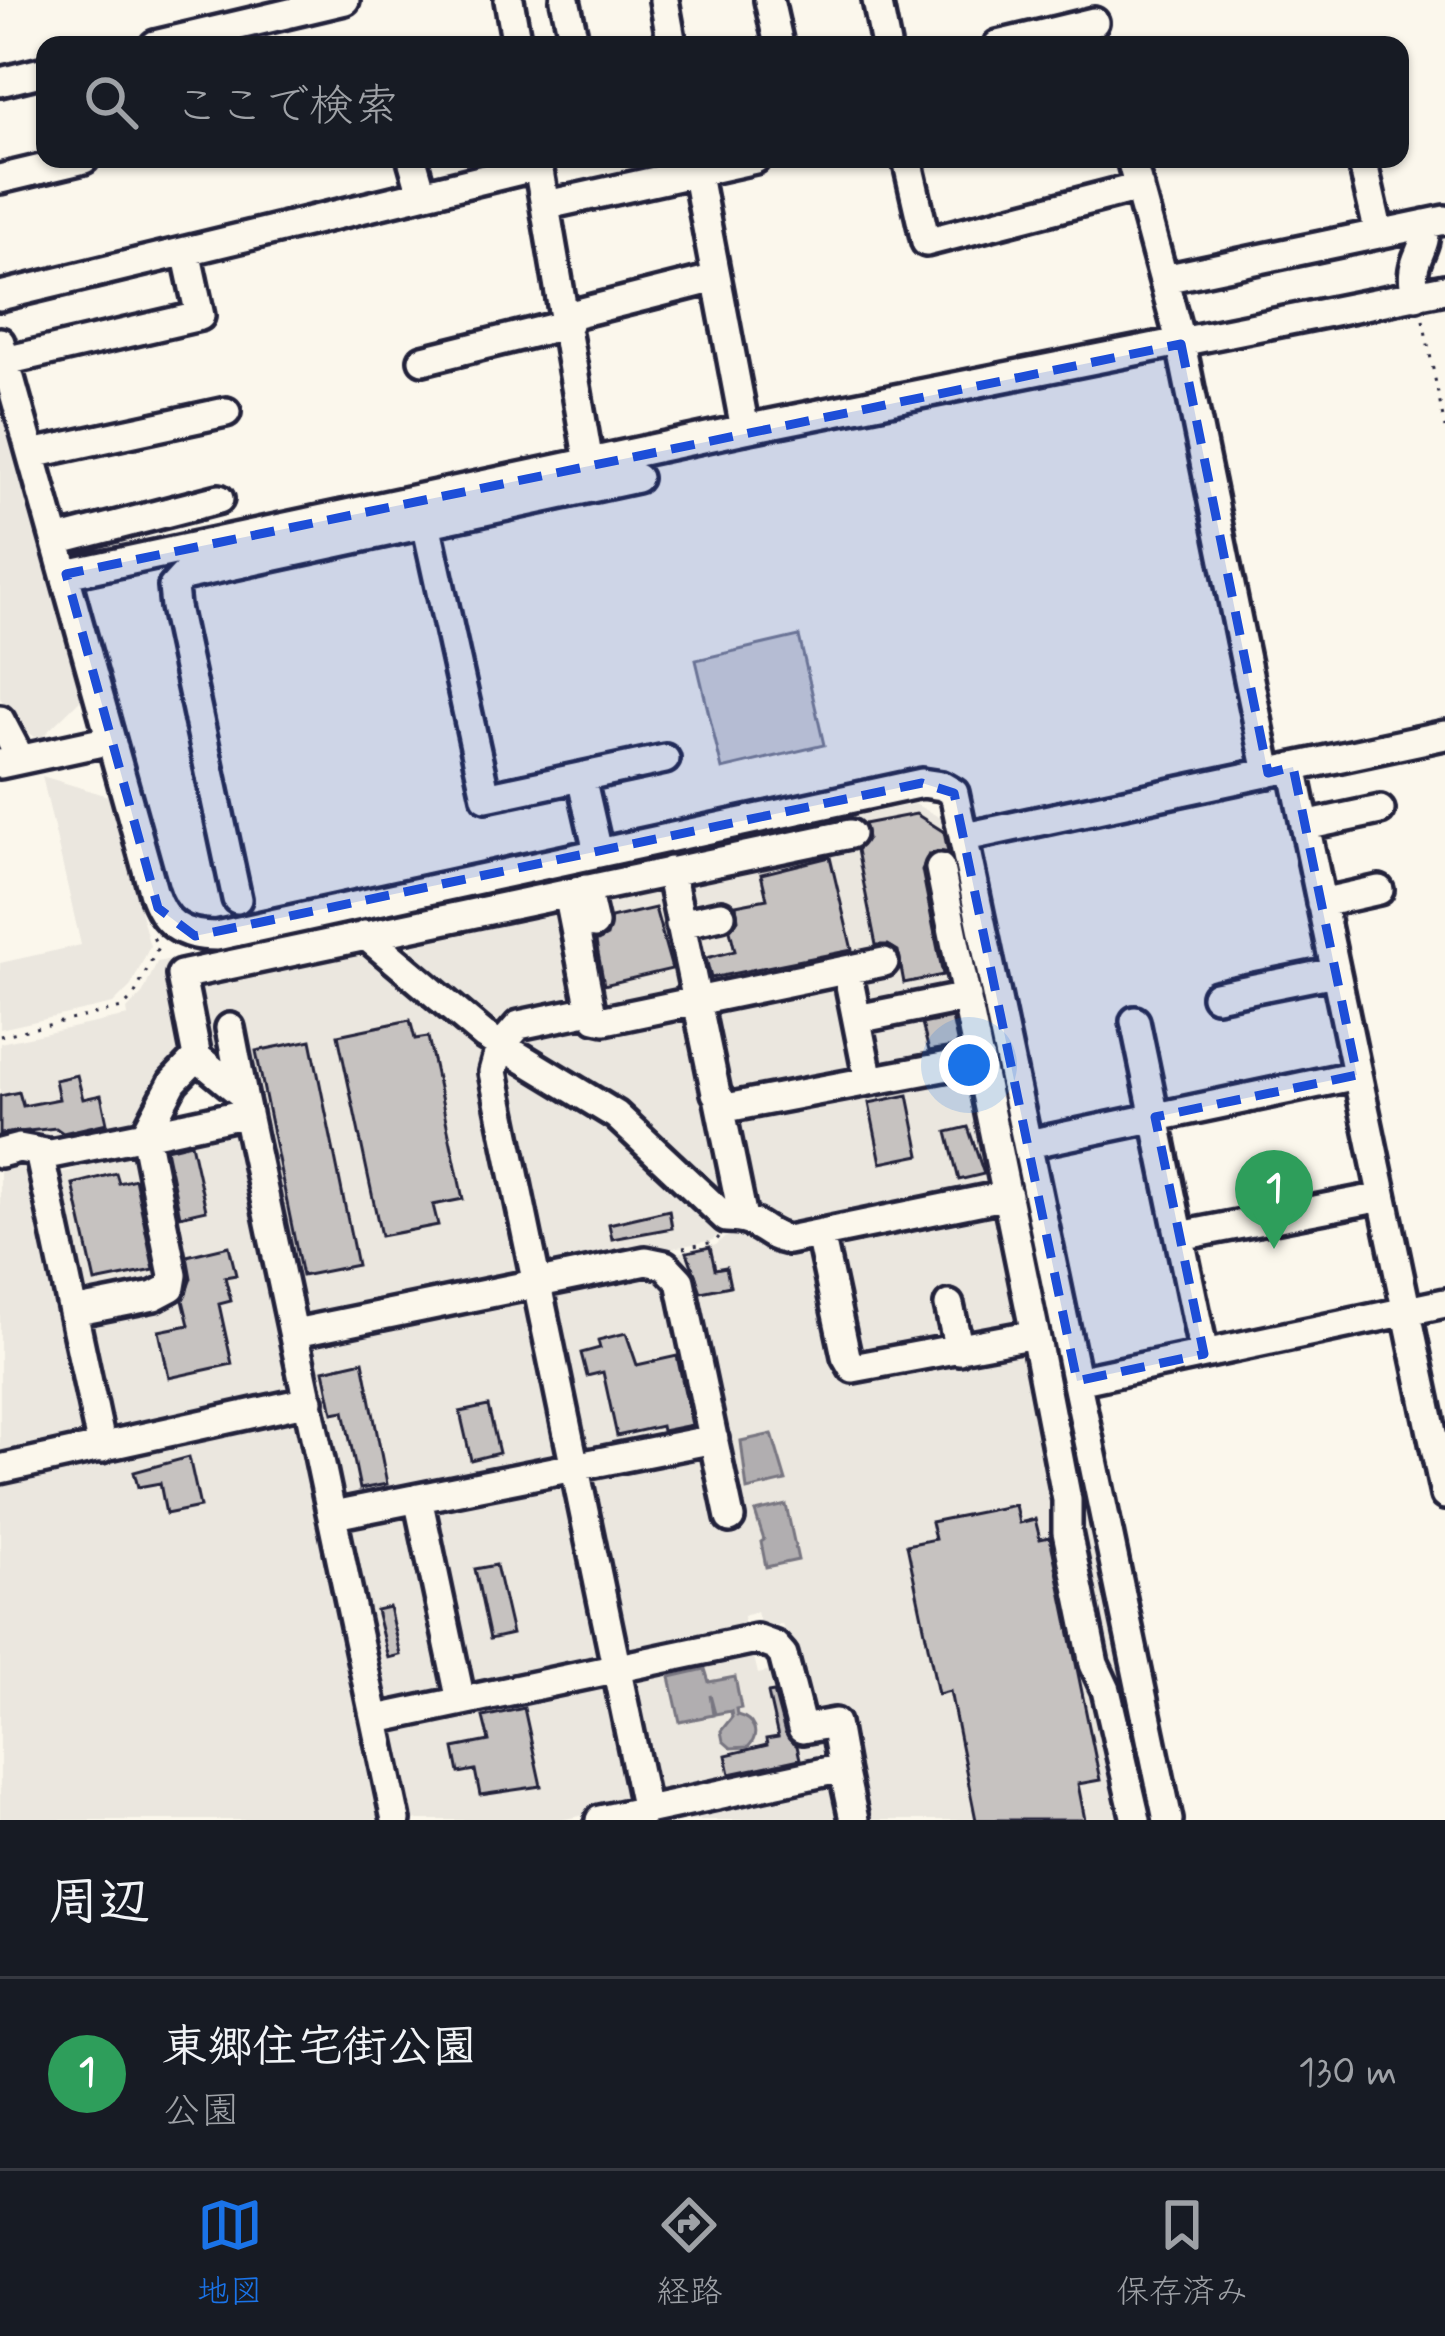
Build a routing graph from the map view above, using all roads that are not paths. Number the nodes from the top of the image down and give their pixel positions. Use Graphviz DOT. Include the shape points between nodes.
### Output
graph roads {
  1 [pos="345,0"];
  2 [pos="509,0"];
  3 [pos="565,0"];
  4 [pos="664,0"];
  5 [pos="769,0"];
  6 [pos="877,0"];
  7 [pos="1094,22"];
  8 [pos="193,36"];
  9 [pos="515,36"];
  10 [pos="573,36"];
  11 [pos="670,36"];
  12 [pos="777,36"];
  13 [pos="884,36"];
  14 [pos="1036,36"];
  15 [pos="36,73"];
  16 [pos="0,82"];
  17 [pos="46,168"];
  18 [pos="415,168"];
  19 [pos="518,168"];
  20 [pos="538,168"];
  21 [pos="688,168"];
  22 [pos="695,168"];
  23 [pos="910,168"];
  24 [pos="1134,168"];
  25 [pos="1364,168"];
  26 [pos="0,179"];
  27 [pos="1139,187"];
  28 [pos="422,194"];
  29 [pos="547,206"];
  30 [pos="1435,222"];
  31 [pos="1379,234"];
  32 [pos="186,251"];
  33 [pos="716,278"];
  34 [pos="1164,279"];
  35 [pos="1426,293"];
  36 [pos="0,296"];
  37 [pos="567,320"];
  38 [pos="1181,344"];
  39 [pos="3,351"];
  40 [pos="423,360"];
  41 [pos="226,412"];
  42 [pos="746,429"];
  43 [pos="32,454"];
  44 [pos="589,463"];
  45 [pos="637,478"];
  46 [pos="219,500"];
  47 [pos="426,523"];
  48 [pos="56,541"];
  49 [pos="66,574"];
  50 [pos="0,720"];
  51 [pos="1445,735"];
  52 [pos="111,740"];
  53 [pos="665,759"];
  54 [pos="10,761"];
  55 [pos="1281,770"];
  56 [pos="580,777"];
  57 [pos="1380,810"];
  58 [pos="1305,826"];
  59 [pos="850,834"];
  60 [pos="965,836"];
  61 [pos="598,852"];
  62 [pos="940,868"];
  63 [pos="670,872"];
  64 [pos="1379,890"];
  65 [pos="577,891"];
  66 [pos="237,899"];
  67 [pos="1321,903"];
  68 [pos="721,915"];
  69 [pos="680,923"];
  70 [pos="594,925"];
  71 [pos="365,935"];
  72 [pos="884,962"];
  73 [pos="847,970"];
  74 [pos="1335,972"];
  75 [pos="1216,996"];
  76 [pos="967,997"];
  77 [pos="695,1001"];
  78 [pos="591,1010"];
  79 [pos="857,1019"];
  80 [pos="1135,1021"];
  81 [pos="230,1028"];
  82 [pos="500,1047"];
  83 [pos="197,1057"];
  84 [pos="980,1060"];
  85 [pos="1357,1075"];
  86 [pos="869,1082"];
  87 [pos="719,1101"];
  88 [pos="245,1104"];
  89 [pos="1155,1117"];
  90 [pos="145,1135"];
  91 [pos="1028,1144"];
  92 [pos="39,1152"];
  93 [pos="0,1153"];
  94 [pos="1007,1196"];
  95 [pos="1382,1198"];
  96 [pos="739,1218"];
  97 [pos="820,1234"];
  98 [pos="1180,1236"];
  99 [pos="538,1286"];
  100 [pos="1445,1303"];
  101 [pos="949,1305"];
  102 [pos="1406,1310"];
  103 [pos="73,1312"];
  104 [pos="295,1333"];
  105 [pos="1035,1334"];
  106 [pos="958,1350"];
  107 [pos="1204,1354"];
  108 [pos="1077,1381"];
  109 [pos="309,1401"];
  110 [pos="714,1439"];
  111 [pos="102,1448"];
  112 [pos="573,1468"];
  113 [pos="0,1469"];
  114 [pos="1445,1495"];
  115 [pos="418,1498"];
  116 [pos="334,1515"];
  117 [pos="730,1518"];
  118 [pos="618,1669"];
  119 [pos="461,1701"];
  120 [pos="377,1719"];
  121 [pos="843,1768"];
  122 [pos="646,1811"];
  123 [pos="396,1820"];
  124 [pos="600,1820"];
  125 [pos="854,1820"];
  126 [pos="1136,1820"];
  127 [pos="1168,1820"];
  1 -- 8 [label="street"];
  2 -- 9 [label="street"];
  3 -- 10 [label="street"];
  4 -- 11 [label="street"];
  5 -- 12 [label="street"];
  6 -- 13 [label="street"];
  7 -- 14 [label="street"];
  15 -- 16 [label="street"];
  17 -- 26 [label="street"];
  18 -- 28 [label="street"];
  19 -- 28 [label="street"];
  20 -- 29 [label="street"];
  21 -- 29 [label="street"];
  22 -- 33 [label="street"];
  23 -- 27 [label="street" via="926,242"];
  24 -- 27 [label="street"];
  25 -- 31 [label="street"];
  27 -- 34 [label="street"];
  28 -- 32 [label="street"];
  29 -- 37 [label="street"];
  30 -- 31 [label="street"];
  30 -- 35 [label="street" via="1411,274"];
  31 -- 34 [label="street"];
  32 -- 36 [label="street"];
  32 -- 39 [label="street" via="200,316"];
  33 -- 37 [label="street"];
  33 -- 42 [label="street"];
  34 -- 38 [label="street"];
  35 -- 38 [label="street"];
  37 -- 40 [label="street"];
  37 -- 44 [label="street"];
  38 -- 42 [label="street"];
  38 -- 55 [label="street"];
  39 -- 43 [label="street"];
  41 -- 43 [label="street"];
  42 -- 44 [label="street"];
  43 -- 48 [label="street"];
  44 -- 49 [label="street"];
  45 -- 47 [label="street"];
  46 -- 48 [label="street"];
  47 -- 56 [label="street" via="486,797"];
  47 -- 66 [label="street" via="183,575 173,587"];
  48 -- 49 [label="street"];
  49 -- 52 [label="street"];
  50 -- 54 [label="street"];
  51 -- 55 [label="street"];
  52 -- 54 [label="street"];
  52 -- 61 [label="street" via="158,908 195,936"];
  53 -- 56 [label="street"];
  55 -- 58 [label="street"];
  55 -- 60 [label="street"];
  56 -- 61 [label="street"];
  57 -- 58 [label="street"];
  58 -- 67 [label="street"];
  59 -- 63 [label="street"];
  60 -- 61 [label="street" via="954,793 922,783"];
  60 -- 91 [label="street"];
  62 -- 76 [label="street"];
  63 -- 65 [label="street"];
  63 -- 69 [label="street"];
  64 -- 67 [label="street"];
  65 -- 70 [label="street"];
  65 -- 71 [label="street"];
  65 -- 78 [label="street"];
  67 -- 74 [label="street"];
  68 -- 69 [label="street"];
  69 -- 77 [label="street"];
  71 -- 82 [label="street"];
  71 -- 83 [label="street" via="181,975"];
  72 -- 73 [label="street"];
  73 -- 77 [label="street"];
  73 -- 79 [label="street"];
  74 -- 75 [label="street"];
  74 -- 85 [label="street"];
  76 -- 79 [label="street"];
  76 -- 84 [label="street"];
  77 -- 78 [label="street" via="605,1020"];
  77 -- 87 [label="street"];
  78 -- 82 [label="street" via="519,1025"];
  79 -- 86 [label="street"];
  80 -- 89 [label="street"];
  81 -- 88 [label="street"];
  82 -- 96 [label="street" via="616,1115 726,1218"];
  82 -- 99 [label="street" via="493,1072"];
  83 -- 88 [label="street"];
  83 -- 90 [label="street" via="173,1082"];
  84 -- 86 [label="street"];
  84 -- 94 [label="street"];
  85 -- 89 [label="street"];
  85 -- 95 [label="street"];
  86 -- 87 [label="street" via="736,1107"];
  87 -- 96 [label="street"];
  88 -- 90 [label="street"];
  88 -- 104 [label="street"];
  89 -- 91 [label="street"];
  89 -- 98 [label="street"];
  90 -- 92 [label="street"];
  90 -- 103 [label="street" via="171,1287"];
  91 -- 108 [label="street"];
  92 -- 93 [label="street"];
  92 -- 103 [label="street"];
  94 -- 97 [label="street"];
  94 -- 105 [label="street"];
  95 -- 98 [label="street"];
  95 -- 102 [label="street"];
  96 -- 97 [label="street" via="779,1239"];
  97 -- 106 [label="street" via="853,1368"];
  98 -- 107 [label="street"];
  99 -- 104 [label="street"];
  99 -- 110 [label="street" via="656,1262 674,1271"];
  99 -- 112 [label="street"];
  100 -- 102 [label="street"];
  101 -- 106 [label="street"];
  102 -- 107 [label="street"];
  102 -- 114 [label="street"];
  103 -- 111 [label="street"];
  104 -- 109 [label="street"];
  105 -- 106 [label="street"];
  105 -- 126 [label="street" via="1094,1664"];
  107 -- 108 [label="street"];
  108 -- 127 [label="street"];
  109 -- 111 [label="street"];
  109 -- 116 [label="street"];
  110 -- 112 [label="street"];
  110 -- 117 [label="street"];
  111 -- 113 [label="street"];
  112 -- 115 [label="street"];
  112 -- 118 [label="street"];
  115 -- 116 [label="street"];
  115 -- 119 [label="street"];
  116 -- 120 [label="street"];
  118 -- 119 [label="street"];
  118 -- 121 [label="street" via="753,1627 783,1655 802,1729 835,1723"];
  118 -- 122 [label="street"];
  119 -- 120 [label="street"];
  120 -- 123 [label="street"];
  121 -- 122 [label="street"];
  121 -- 125 [label="street"];
  122 -- 124 [label="street"];
}
